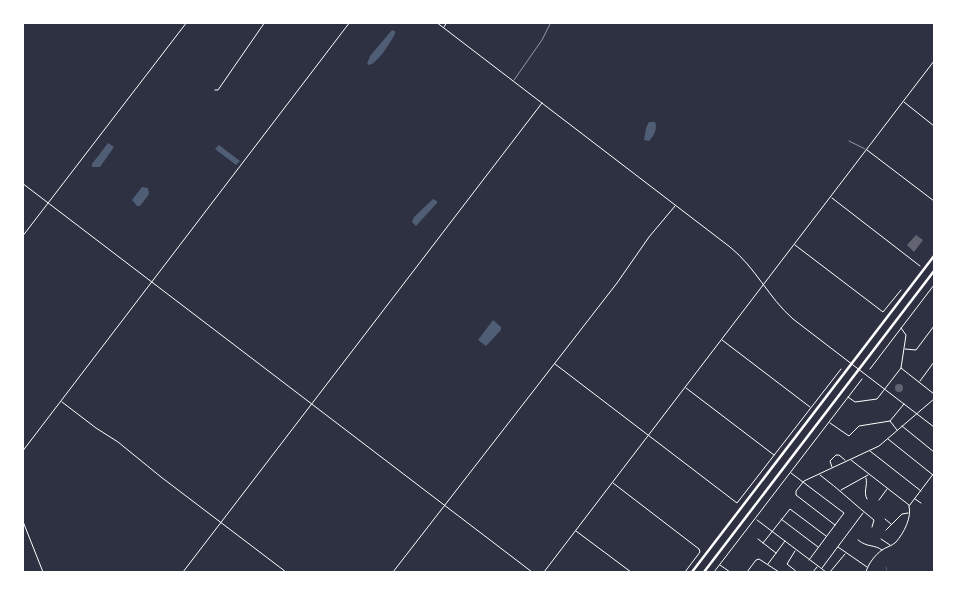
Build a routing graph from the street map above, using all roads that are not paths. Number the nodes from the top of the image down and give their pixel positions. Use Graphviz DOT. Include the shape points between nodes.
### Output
graph roads {
  1 [pos="186,22"];
  2 [pos="265,22"];
  3 [pos="350,22"];
  4 [pos="436,22"];
  5 [pos="447,22"];
  6 [pos="551,22"];
  7 [pos="443,28"];
  8 [pos="934,61"];
  9 [pos="514,81"];
  10 [pos="215,90"];
  11 [pos="903,102"];
  12 [pos="542,103"];
  13 [pos="934,126"];
  14 [pos="849,141"];
  15 [pos="867,150"];
  16 [pos="22,183"];
  17 [pos="830,197"];
  18 [pos="934,201"];
  19 [pos="48,203"];
  20 [pos="676,205"];
  21 [pos="22,237"];
  22 [pos="794,244"];
  23 [pos="934,256"];
  24 [pos="920,266"];
  25 [pos="934,271"];
  26 [pos="152,282"];
  27 [pos="764,285"];
  28 [pos="934,285"];
  29 [pos="901,290"];
  30 [pos="934,326"];
  31 [pos="901,328"];
  32 [pos="722,340"];
  33 [pos="904,349"];
  34 [pos="934,362"];
  35 [pos="555,363"];
  36 [pos="852,364"];
  37 [pos="841,368"];
  38 [pos="901,368"];
  39 [pos="870,369"];
  40 [pos="860,370"];
  41 [pos="862,379"];
  42 [pos="919,382"];
  43 [pos="685,387"];
  44 [pos="885,389"];
  45 [pos="934,394"];
  46 [pos="848,397"];
  47 [pos="934,399"];
  48 [pos="62,401"];
  49 [pos="311,404"];
  50 [pos="904,404"];
  51 [pos="811,408"];
  52 [pos="918,414"];
  53 [pos="829,422"];
  54 [pos="890,422"];
  55 [pos="902,426"];
  56 [pos="934,427"];
  57 [pos="897,430"];
  58 [pos="649,435"];
  59 [pos="887,439"];
  60 [pos="870,450"];
  61 [pos="22,452"];
  62 [pos="934,452"];
  63 [pos="775,455"];
  64 [pos="850,460"];
  65 [pos="846,462"];
  66 [pos="832,468"];
  67 [pos="791,473"];
  68 [pos="934,474"];
  69 [pos="819,475"];
  70 [pos="868,475"];
  71 [pos="866,477"];
  72 [pos="612,482"];
  73 [pos="803,482"];
  74 [pos="887,489"];
  75 [pos="840,490"];
  76 [pos="921,491"];
  77 [pos="867,499"];
  78 [pos="915,499"];
  79 [pos="879,500"];
  80 [pos="920,503"];
  81 [pos="445,506"];
  82 [pos="909,506"];
  83 [pos="863,512"];
  84 [pos="909,513"];
  85 [pos="22,519"];
  86 [pos="756,519"];
  87 [pos="781,519"];
  88 [pos="885,519"];
  89 [pos="221,522"];
  90 [pos="891,524"];
  91 [pos="835,525"];
  92 [pos="872,527"];
  93 [pos="576,530"];
  94 [pos="886,530"];
  95 [pos="772,531"];
  96 [pos="827,536"];
  97 [pos="758,539"];
  98 [pos="881,539"];
  99 [pos="858,540"];
  100 [pos="785,542"];
  101 [pos="763,543"];
  102 [pos="891,546"];
  103 [pos="818,547"];
  104 [pos="838,547"];
  105 [pos="796,550"];
  106 [pos="882,550"];
  107 [pos="776,553"];
  108 [pos="845,553"];
  109 [pos="808,560"];
  110 [pos="768,564"];
  111 [pos="720,565"];
  112 [pos="818,567"];
  113 [pos="867,567"];
  114 [pos="821,569"];
  115 [pos="43,572"];
  116 [pos="182,572"];
  117 [pos="286,572"];
  118 [pos="393,572"];
  119 [pos="532,572"];
  120 [pos="544,572"];
  121 [pos="631,572"];
  122 [pos="685,572"];
  123 [pos="692,572"];
  124 [pos="704,572"];
  125 [pos="714,572"];
  126 [pos="730,572"];
  127 [pos="747,572"];
  128 [pos="779,572"];
  129 [pos="797,572"];
  130 [pos="813,572"];
  131 [pos="826,572"];
  132 [pos="830,572"];
  133 [pos="866,572"];
  1 -- 19 [label="street"];
  2 -- 10 [label="street" via="218,91"];
  3 -- 26 [label="street"];
  4 -- 7 [label="street"];
  5 -- 7 [label="street"];
  6 -- 9 [label="lane"];
  7 -- 9 [label="street"];
  8 -- 11 [label="street"];
  9 -- 12 [label="street"];
  11 -- 13 [label="street"];
  11 -- 15 [label="street"];
  12 -- 20 [label="street"];
  12 -- 49 [label="street"];
  14 -- 15 [label="lane"];
  15 -- 17 [label="street"];
  15 -- 18 [label="street"];
  16 -- 19 [label="street"];
  17 -- 22 [label="street"];
  17 -- 24 [label="street"];
  19 -- 21 [label="street"];
  19 -- 26 [label="street"];
  20 -- 27 [label="street" via="738,253"];
  20 -- 35 [label="street"];
  22 -- 27 [label="street"];
  22 -- 29 [label="street" via="883,312"];
  23 -- 36 [label="main road"];
  25 -- 40 [label="main road"];
  26 -- 48 [label="street"];
  26 -- 49 [label="street"];
  27 -- 32 [label="street"];
  27 -- 36 [label="street" via="775,302 793,319"];
  28 -- 31 [label="street"];
  30 -- 33 [label="street" via="917,349"];
  31 -- 33 [label="street" via="906,335"];
  31 -- 39 [label="street"];
  32 -- 43 [label="street"];
  32 -- 51 [label="street"];
  33 -- 38 [label="street"];
  34 -- 42 [label="street"];
  35 -- 58 [label="street"];
  35 -- 81 [label="street"];
  36 -- 40 [label="street"];
  36 -- 123 [label="main road"];
  37 -- 51 [label="street"];
  38 -- 42 [label="street"];
  38 -- 44 [label="street"];
  40 -- 44 [label="street"];
  40 -- 124 [label="main road"];
  41 -- 46 [label="street"];
  42 -- 45 [label="street"];
  43 -- 58 [label="street"];
  43 -- 63 [label="street"];
  44 -- 46 [label="street" via="875,399 855,402"];
  44 -- 50 [label="street"];
  46 -- 53 [label="street"];
  47 -- 52 [label="street"];
  48 -- 61 [label="street"];
  48 -- 89 [label="street"];
  49 -- 81 [label="street"];
  49 -- 89 [label="street"];
  50 -- 52 [label="street"];
  50 -- 54 [label="street"];
  51 -- 63 [label="street"];
  52 -- 55 [label="street"];
  52 -- 56 [label="street"];
  53 -- 54 [label="street" via="849,436 859,426"];
  53 -- 67 [label="street"];
  54 -- 57 [label="street"];
  55 -- 57 [label="street"];
  55 -- 62 [label="street"];
  57 -- 59 [label="street"];
  58 -- 63 [label="street" via="736,502"];
  58 -- 72 [label="street"];
  59 -- 60 [label="street"];
  59 -- 68 [label="street"];
  60 -- 64 [label="street"];
  60 -- 76 [label="street"];
  64 -- 65 [label="street"];
  64 -- 70 [label="street"];
  65 -- 66 [label="street"];
  65 -- 66 [label="street" via="836,455 830,461"];
  66 -- 69 [label="street"];
  67 -- 73 [label="street"];
  67 -- 86 [label="street"];
  68 -- 76 [label="street"];
  69 -- 73 [label="street"];
  69 -- 75 [label="street"];
  70 -- 71 [label="street"];
  70 -- 74 [label="street"];
  71 -- 75 [label="street"];
  71 -- 77 [label="street"];
  72 -- 93 [label="street"];
  72 -- 122 [label="street" via="699,549"];
  73 -- 91 [label="street" via="796,495"];
  73 -- 91 [label="street" via="844,513"];
  74 -- 79 [label="street"];
  74 -- 82 [label="street"];
  75 -- 83 [label="street"];
  76 -- 78 [label="street"];
  78 -- 80 [label="street"];
  78 -- 82 [label="street"];
  81 -- 118 [label="street"];
  81 -- 119 [label="street"];
  82 -- 84 [label="street"];
  83 -- 92 [label="street" via="874,520"];
  83 -- 104 [label="street"];
  84 -- 90 [label="street" via="902,514"];
  84 -- 102 [label="street" via="905,528"];
  85 -- 115 [label="street"];
  86 -- 95 [label="street"];
  86 -- 111 [label="street"];
  87 -- 95 [label="street"];
  87 -- 96 [label="street" via="790,508"];
  87 -- 103 [label="street"];
  88 -- 90 [label="street"];
  89 -- 116 [label="street"];
  89 -- 117 [label="street"];
  90 -- 94 [label="street"];
  91 -- 96 [label="street"];
  93 -- 120 [label="street"];
  93 -- 121 [label="street"];
  95 -- 100 [label="street"];
  95 -- 101 [label="street"];
  96 -- 103 [label="street"];
  97 -- 101 [label="street"];
  98 -- 102 [label="street"];
  99 -- 106 [label="street" via="866,547"];
  100 -- 105 [label="street"];
  100 -- 107 [label="street"];
  101 -- 107 [label="street"];
  102 -- 106 [label="street"];
  103 -- 109 [label="street"];
  104 -- 108 [label="street"];
  104 -- 114 [label="street"];
  105 -- 109 [label="street"];
  105 -- 129 [label="street" via="786,564"];
  106 -- 113 [label="street"];
  107 -- 110 [label="street"];
  108 -- 113 [label="street"];
  108 -- 132 [label="street"];
  109 -- 112 [label="street"];
  110 -- 127 [label="street" via="756,560"];
  110 -- 128 [label="street"];
  111 -- 125 [label="street"];
  111 -- 126 [label="street"];
  112 -- 114 [label="street"];
  112 -- 130 [label="street"];
  113 -- 133 [label="street"];
  114 -- 131 [label="street"];
}
